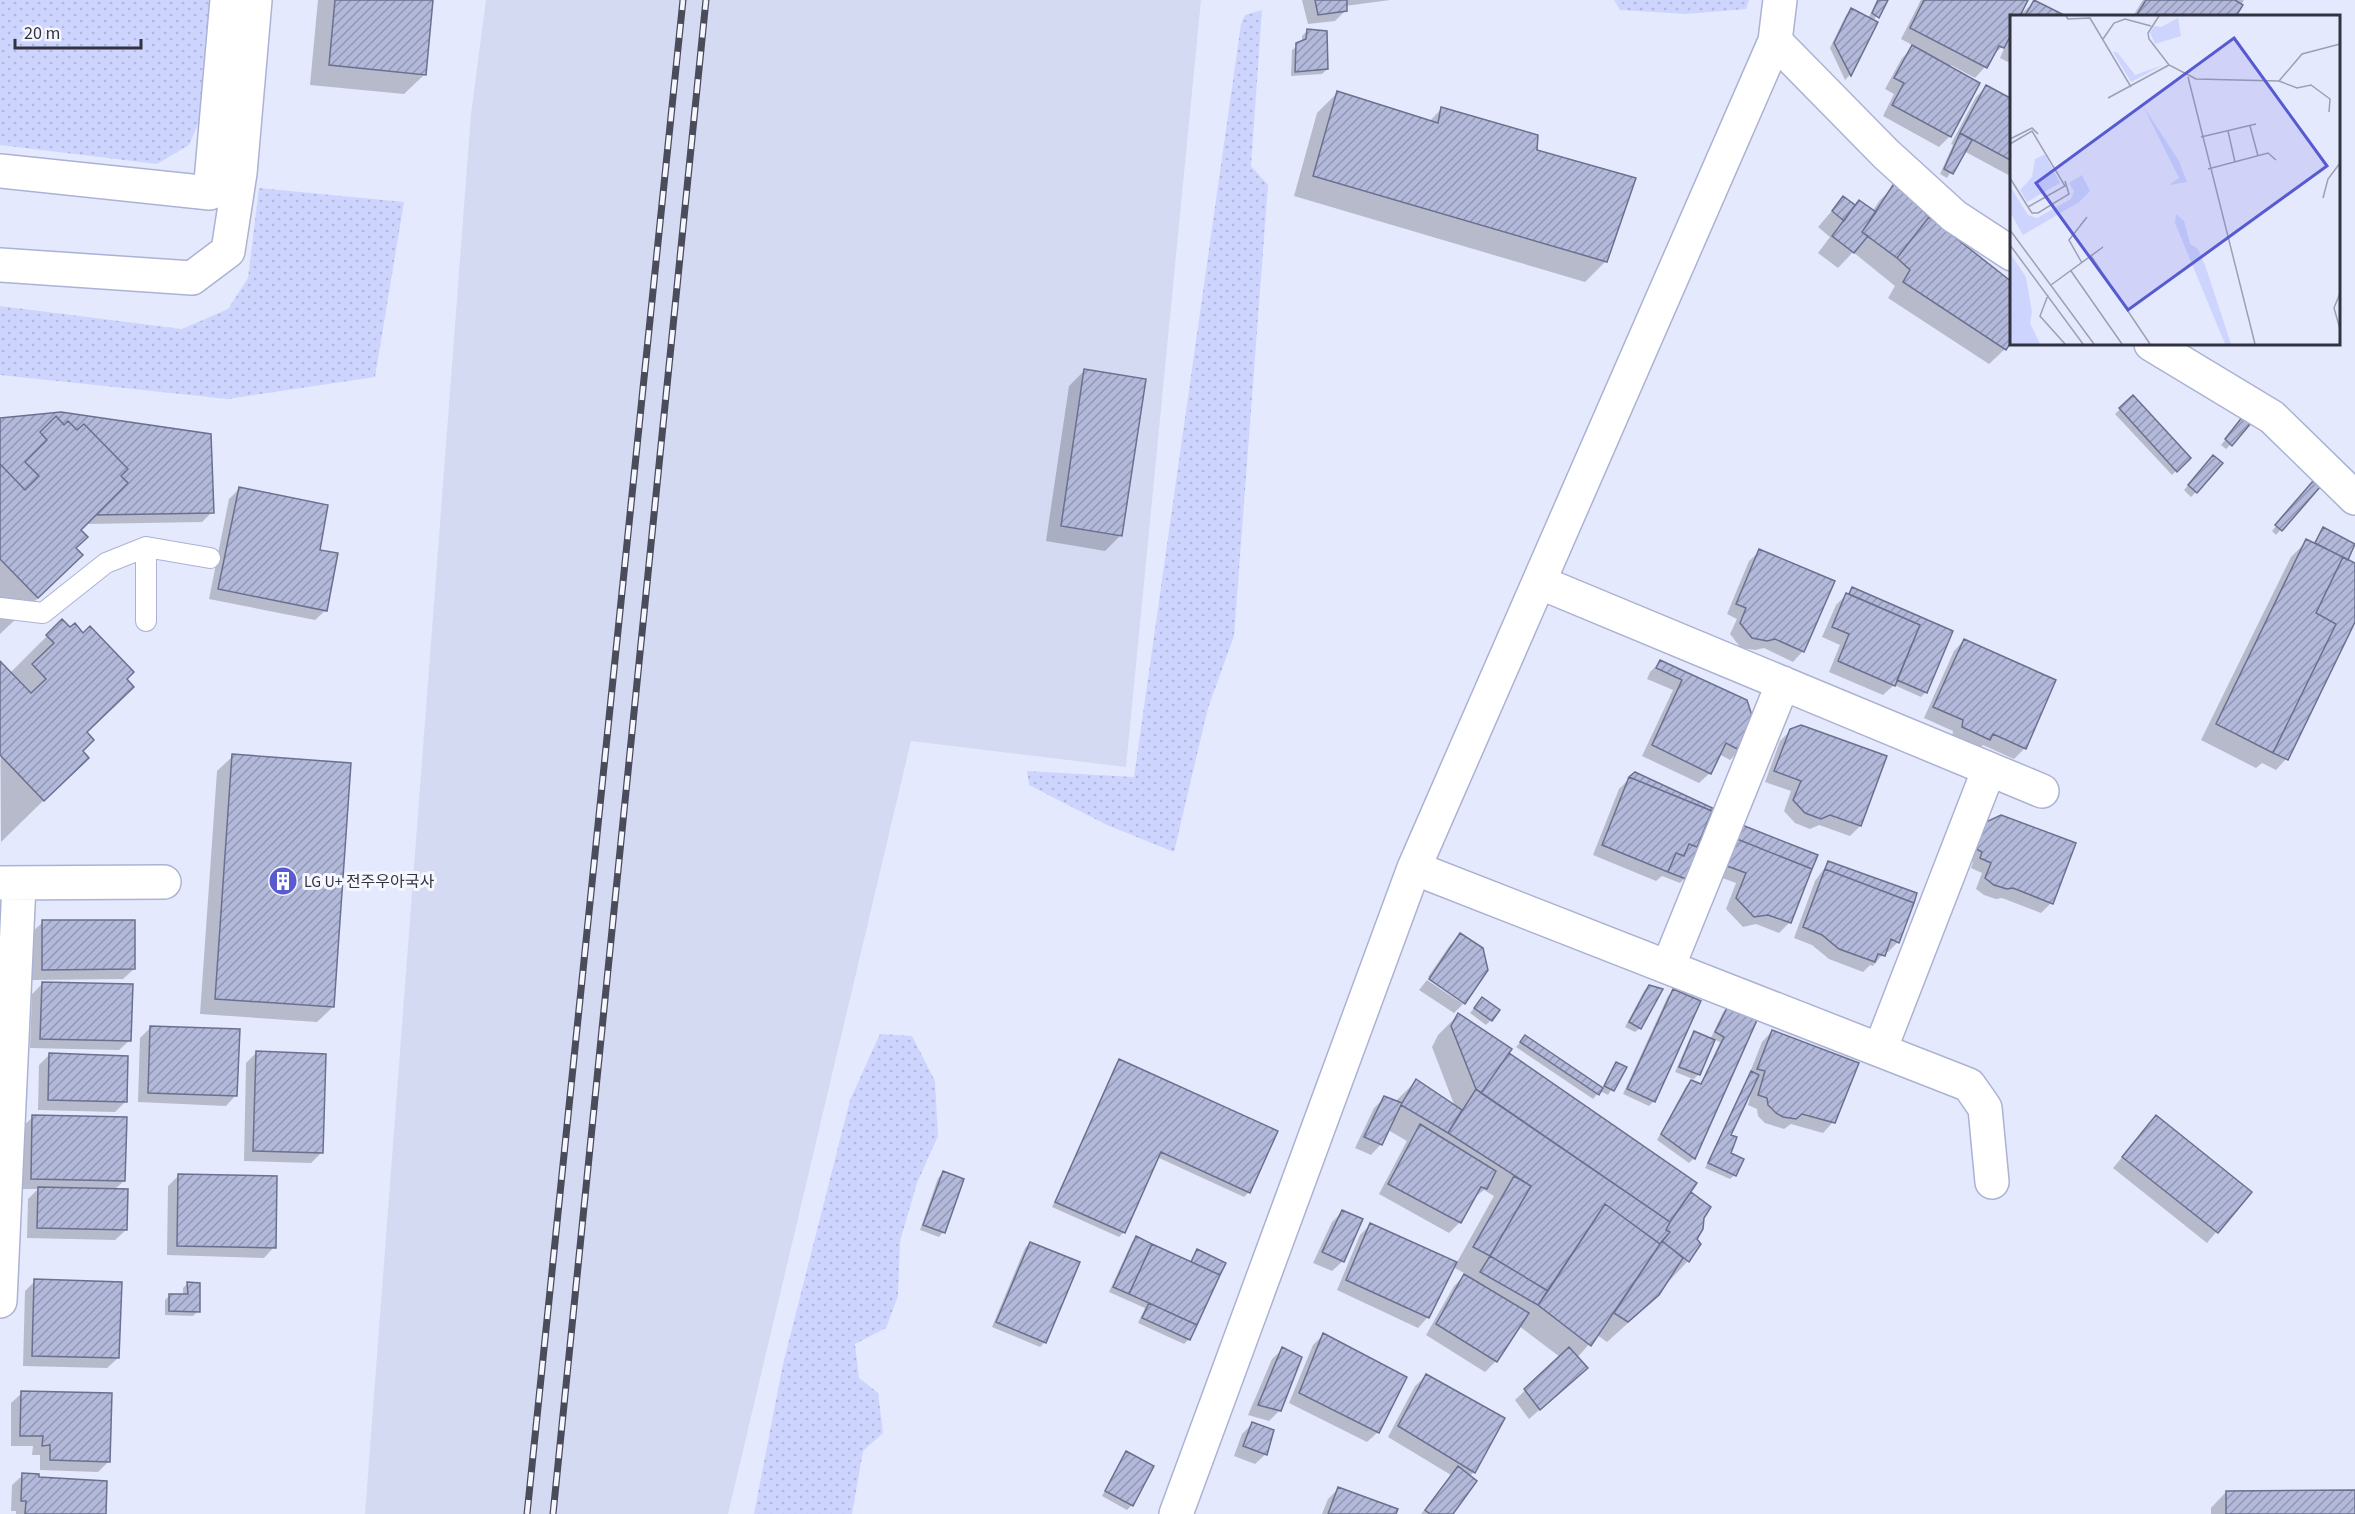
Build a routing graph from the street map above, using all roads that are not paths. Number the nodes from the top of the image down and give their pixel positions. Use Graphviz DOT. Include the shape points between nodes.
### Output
graph roads {
  1 [pos="227,0"];
  2 [pos="255,0"];
  3 [pos="1780,0"];
  4 [pos="1776,41"];
  5 [pos="0,171"];
  6 [pos="2010,253"];
  7 [pos="0,265"];
  8 [pos="2153,345"];
  9 [pos="2355,498"];
  10 [pos="146,547"];
  11 [pos="210,558"];
  12 [pos="1539,582"];
  13 [pos="0,608"];
  14 [pos="146,621"];
  15 [pos="1783,684"];
  16 [pos="1989,769"];
  17 [pos="2042,791"];
  18 [pos="1414,868"];
  19 [pos="164,882"];
  20 [pos="10,884"];
  21 [pos="1668,967"];
  22 [pos="1880,1050"];
  23 [pos="1992,1182"];
  24 [pos="0,1302"];
  25 [pos="1176,1514"];
  1 -- 5 [label="street" via="210,193"];
  2 -- 7 [label="street" via="240,173 228,251 192,278"];
  3 -- 4 [label="street"];
  4 -- 6 [label="street" via="1886,154 1954,216"];
  4 -- 12 [label="street"];
  8 -- 9 [label="street" via="2272,417"];
  10 -- 11 [label="lane"];
  10 -- 13 [label="lane" via="106,563 43,613"];
  10 -- 14 [label="lane"];
  12 -- 15 [label="street"];
  12 -- 18 [label="street"];
  15 -- 16 [label="street"];
  15 -- 21 [label="street"];
  16 -- 17 [label="street"];
  16 -- 22 [label="street"];
  18 -- 21 [label="street"];
  18 -- 25 [label="street"];
  19 -- 20 [label="street"];
  20 -- 24 [label="street"];
  21 -- 22 [label="street"];
  22 -- 23 [label="street" via="1969,1085 1985,1107"];
}
